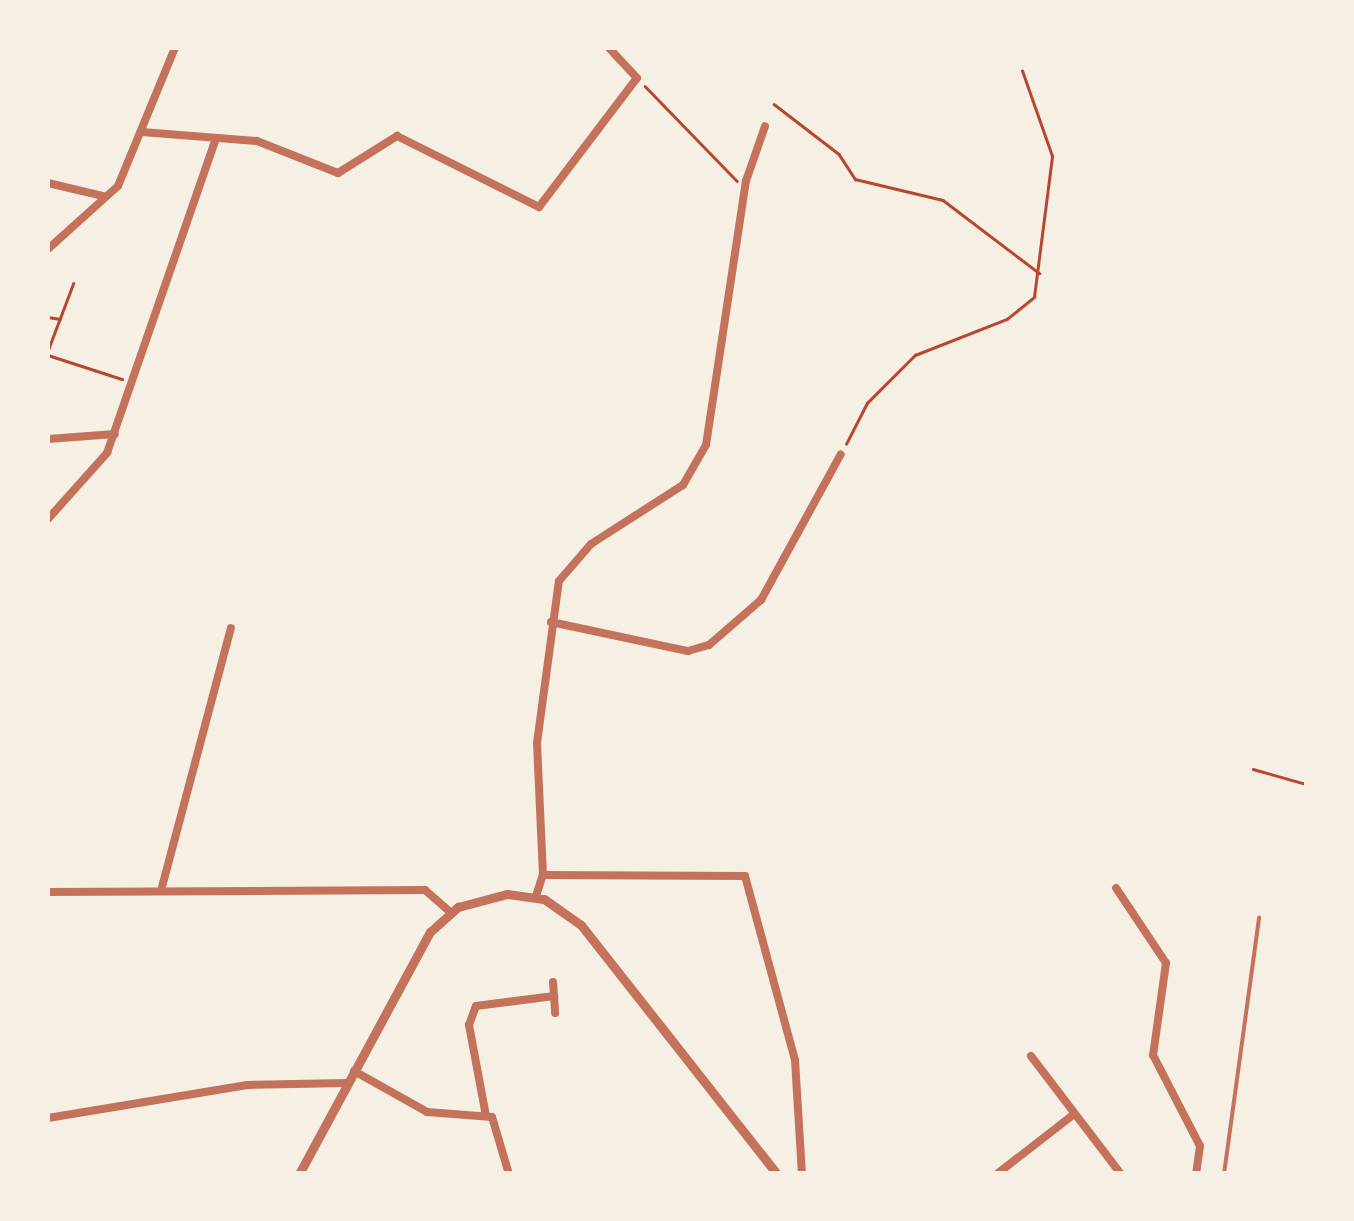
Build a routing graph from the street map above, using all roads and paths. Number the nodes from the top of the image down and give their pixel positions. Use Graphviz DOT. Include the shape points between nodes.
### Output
graph roads {
  1 [pos="174,48"];
  2 [pos="609,48"];
  3 [pos="1022,71"];
  4 [pos="637,78"];
  5 [pos="774,104"];
  6 [pos="765,126"];
  7 [pos="142,132"];
  8 [pos="216,138"];
  9 [pos="48,183"];
  10 [pos="744,190"];
  11 [pos="103,196"];
  12 [pos="48,249"];
  13 [pos="1040,274"];
  14 [pos="73,284"];
  15 [pos="48,316"];
  16 [pos="60,318"];
  17 [pos="48,353"];
  18 [pos="133,382"];
  19 [pos="116,434"];
  20 [pos="48,439"];
  21 [pos="841,454"];
  22 [pos="48,520"];
  23 [pos="551,622"];
  24 [pos="232,628"];
  25 [pos="1253,769"];
  26 [pos="1306,784"];
  27 [pos="543,875"];
  28 [pos="162,886"];
  29 [pos="1116,888"];
  30 [pos="48,892"];
  31 [pos="536,896"];
  32 [pos="450,912"];
  33 [pos="1260,917"];
  34 [pos="553,982"];
  35 [pos="554,996"];
  36 [pos="556,1012"];
  37 [pos="1030,1056"];
  38 [pos="354,1071"];
  39 [pos="348,1083"];
  40 [pos="1074,1114"];
  41 [pos="486,1116"];
  42 [pos="48,1118"];
  43 [pos="776,1171"];
  44 [pos="299,1174"];
  45 [pos="508,1174"];
  46 [pos="802,1174"];
  47 [pos="997,1174"];
  48 [pos="1121,1174"];
  49 [pos="1196,1174"];
  50 [pos="1224,1174"];
  1 -- 7 [label="street"];
  2 -- 4 [label="street"];
  3 -- 13 [label="path" via="1052,156"];
  4 -- 8 [label="street" via="539,207 397,136 338,173 256,141"];
  4 -- 10 [label="path"];
  5 -- 13 [label="path" via="839,154 855,180 943,200"];
  6 -- 10 [label="street"];
  7 -- 8 [label="street"];
  7 -- 11 [label="street" via="118,186"];
  8 -- 18 [label="street"];
  9 -- 11 [label="street"];
  10 -- 23 [label="street" via="706,445 683,485 570,561"];
  11 -- 12 [label="street"];
  13 -- 21 [label="path" via="1022,309 949,336 886,379"];
  14 -- 16 [label="path"];
  15 -- 16 [label="path"];
  16 -- 17 [label="path"];
  17 -- 18 [label="path"];
  18 -- 19 [label="street"];
  19 -- 20 [label="street"];
  19 -- 22 [label="street"];
  21 -- 23 [label="street" via="761,600 708,645 688,651"];
  23 -- 27 [label="street" via="536,742"];
  24 -- 28 [label="street"];
  25 -- 26 [label="path"];
  27 -- 31 [label="street"];
  27 -- 46 [label="street" via="746,876 795,1060"];
  28 -- 30 [label="street"];
  28 -- 32 [label="street" via="435,890"];
  29 -- 49 [label="street" via="1166,963 1152,1055 1200,1146"];
  31 -- 32 [label="street" via="494,895"];
  31 -- 43 [label="street" via="591,935"];
  32 -- 38 [label="street" via="424,941"];
  33 -- 50 [label="lane"];
  34 -- 35 [label="street"];
  35 -- 36 [label="street"];
  35 -- 41 [label="street" via="476,1006 470,1026"];
  37 -- 40 [label="street"];
  38 -- 39 [label="street"];
  38 -- 41 [label="street" via="426,1112"];
  39 -- 42 [label="street" via="247,1085"];
  39 -- 44 [label="street"];
  40 -- 47 [label="street"];
  40 -- 48 [label="street"];
  41 -- 45 [label="street" via="499,1123"];
}
